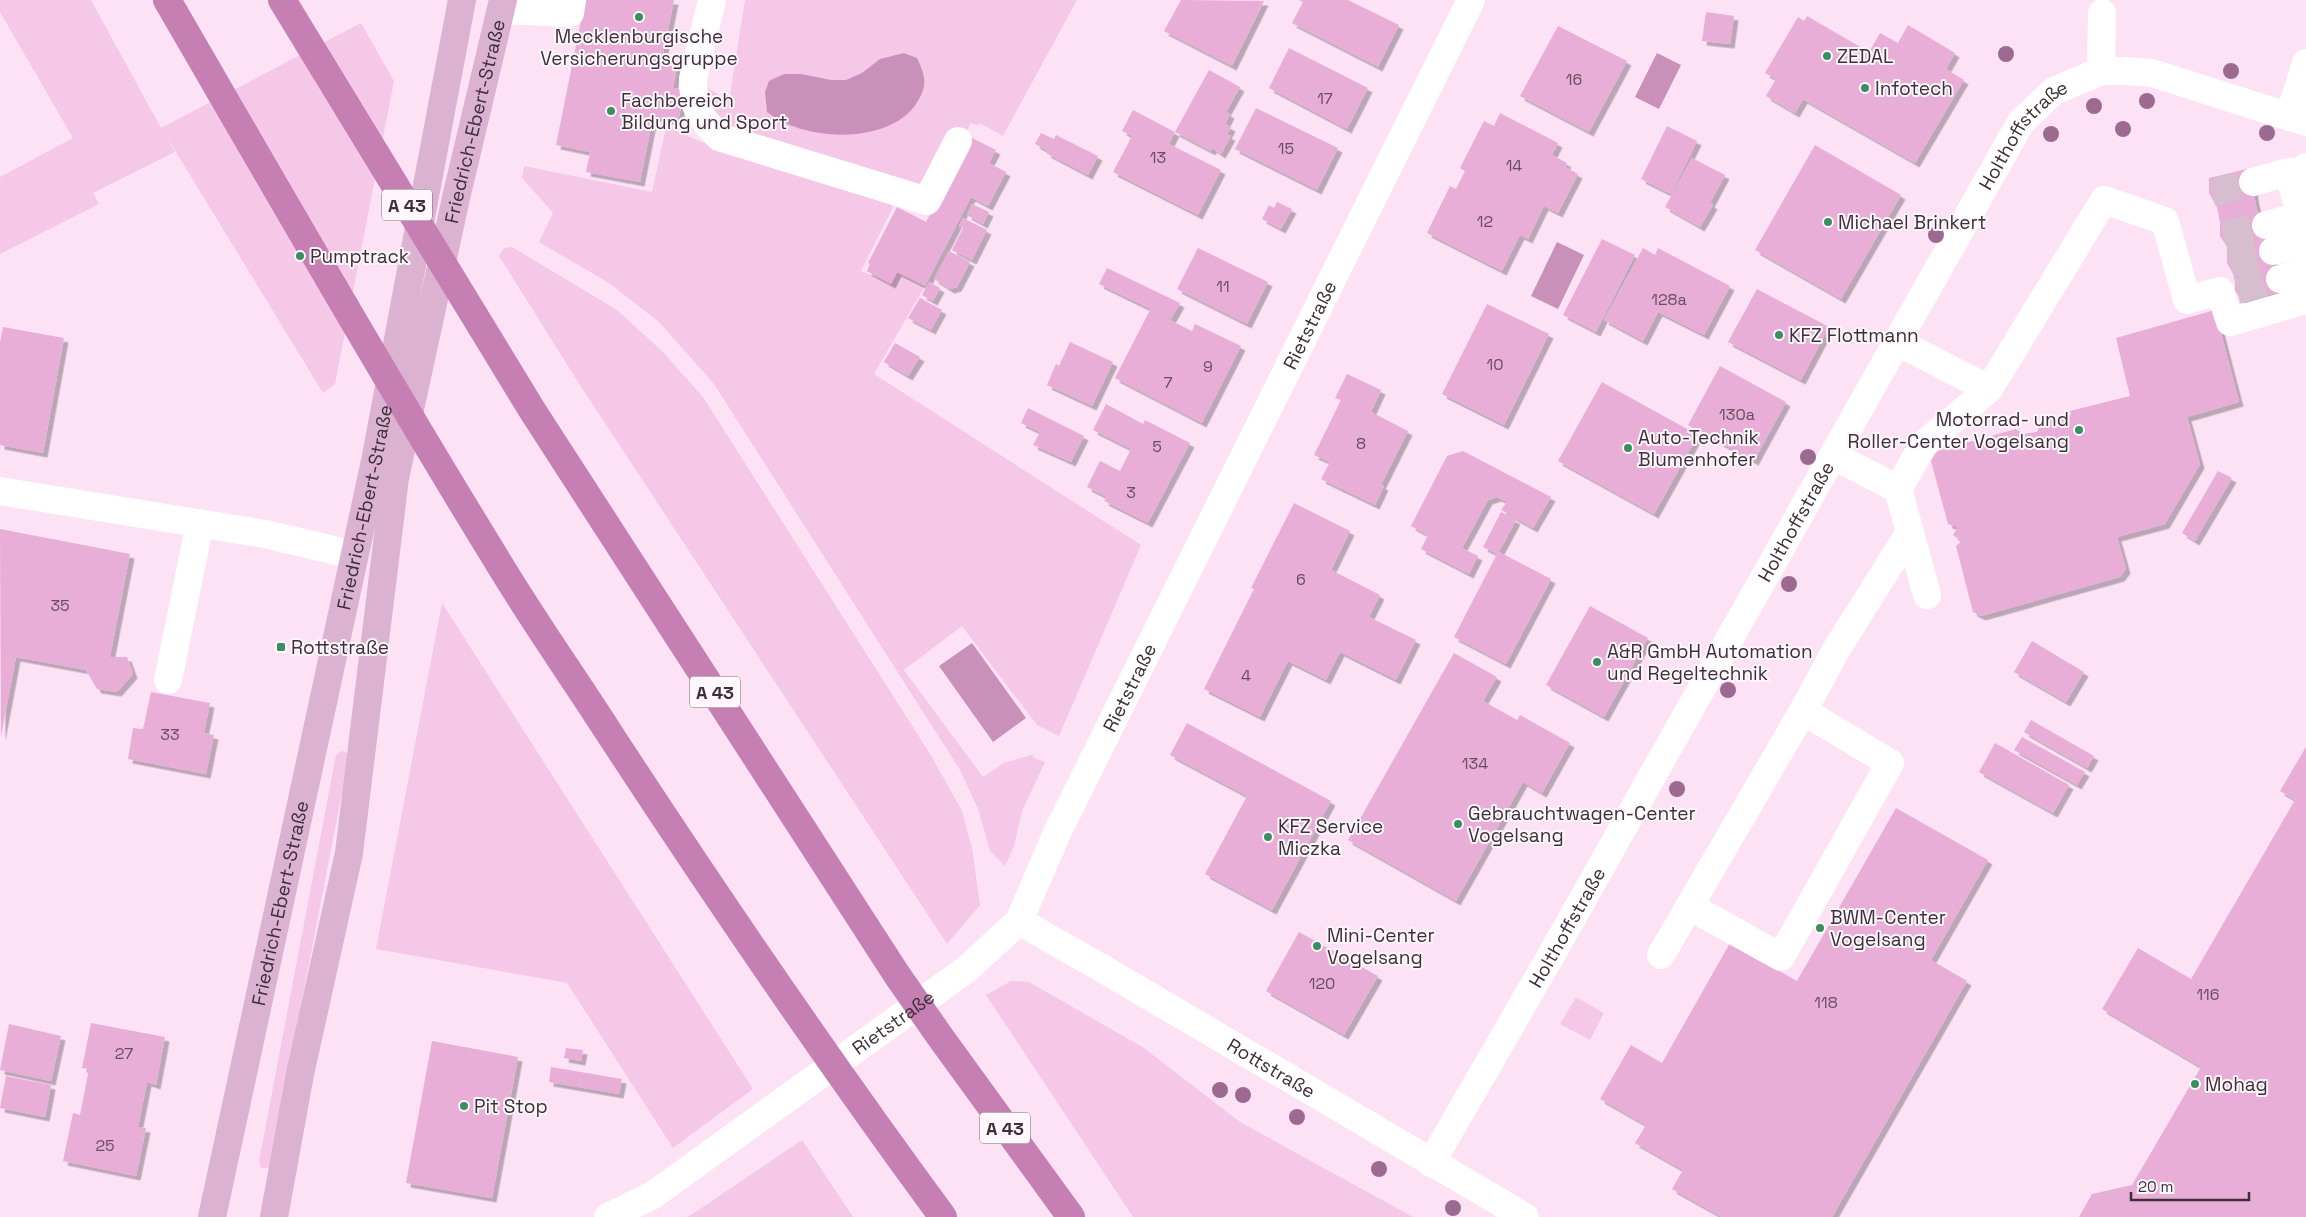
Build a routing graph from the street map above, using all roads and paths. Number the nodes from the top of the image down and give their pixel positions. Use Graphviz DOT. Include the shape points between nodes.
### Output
graph roads {
  1 [pos="167,0"];
  2 [pos="282,0"];
  3 [pos="462,0"];
  4 [pos="572,0"];
  5 [pos="712,0"];
  6 [pos="1471,0"];
  7 [pos="502,5"];
  8 [pos="2102,13"];
  9 [pos="2306,63"];
  10 [pos="2101,71"];
  11 [pos="2298,120"];
  12 [pos="958,141"];
  13 [pos="2297,170"];
  14 [pos="2253,182"];
  15 [pos="2266,225"];
  16 [pos="2304,225"];
  17 [pos="2306,243"];
  18 [pos="2273,252"];
  19 [pos="2306,271"];
  20 [pos="2280,279"];
  21 [pos="2306,300"];
  22 [pos="1898,342"];
  23 [pos="1989,389"];
  24 [pos="1834,456"];
  25 [pos="1898,489"];
  26 [pos="0,491"];
  27 [pos="200,523"];
  28 [pos="1910,532"];
  29 [pos="354,555"];
  30 [pos="1927,595"];
  31 [pos="168,680"];
  32 [pos="1803,712"];
  33 [pos="1689,906"];
  34 [pos="1018,922"];
  35 [pos="1661,955"];
  36 [pos="1430,1163"];
  37 [pos="212,1217"];
  38 [pos="274,1217"];
  39 [pos="608,1217"];
  40 [pos="943,1217"];
  41 [pos="1071,1217"];
  42 [pos="1525,1217"];
  1 -- 40 [label="highway" via="496,559 651,797 856,1100"];
  2 -- 41 [label="highway, A 43" via="532,410 897,975"];
  3 -- 29 [label="main road, Friedrich-Ebert-Straße" via="375,461"];
  4 -- 7 [label="street" via="570,13"];
  5 -- 12 [label="street" via="693,90 698,114 719,137 927,201"];
  6 -- 34 [label="street, Rietstraße" via="1057,833"];
  7 -- 38 [label="main road, Friedrich-Ebert-Straße" via="395,478 349,853 300,1074"];
  8 -- 10 [label="street"];
  9 -- 11 [label="street"];
  10 -- 11 [label="street, Holthoffstraße" via="2152,73"];
  10 -- 22 [label="street, Holthoffstraße" via="2054,91 2021,122"];
  13 -- 14 [label="street"];
  13 -- 16 [label="street"];
  15 -- 16 [label="street"];
  17 -- 18 [label="street"];
  19 -- 20 [label="street"];
  21 -- 23 [label="street" via="2230,322 2220,291 2187,300 2165,221 2104,200"];
  22 -- 23 [label="street"];
  22 -- 24 [label="street, Holthoffstraße"];
  23 -- 25 [label="street" via="1923,445"];
  24 -- 25 [label="street"];
  24 -- 36 [label="street, Holthoffstraße"];
  25 -- 28 [label="street"];
  26 -- 27 [label="street"];
  27 -- 29 [label="street"];
  27 -- 31 [label="street"];
  28 -- 30 [label="street"];
  28 -- 32 [label="street" via="1836,650"];
  29 -- 37 [label="main road, Friedrich-Ebert-Straße"];
  32 -- 33 [label="street"];
  32 -- 33 [label="street" via="1890,763 1781,957"];
  33 -- 35 [label="street"];
  34 -- 36 [label="street, Rottstraße"];
  34 -- 39 [label="street, Rietstraße" via="967,969 653,1196"];
  36 -- 42 [label="street, Rottstraße"];
}
